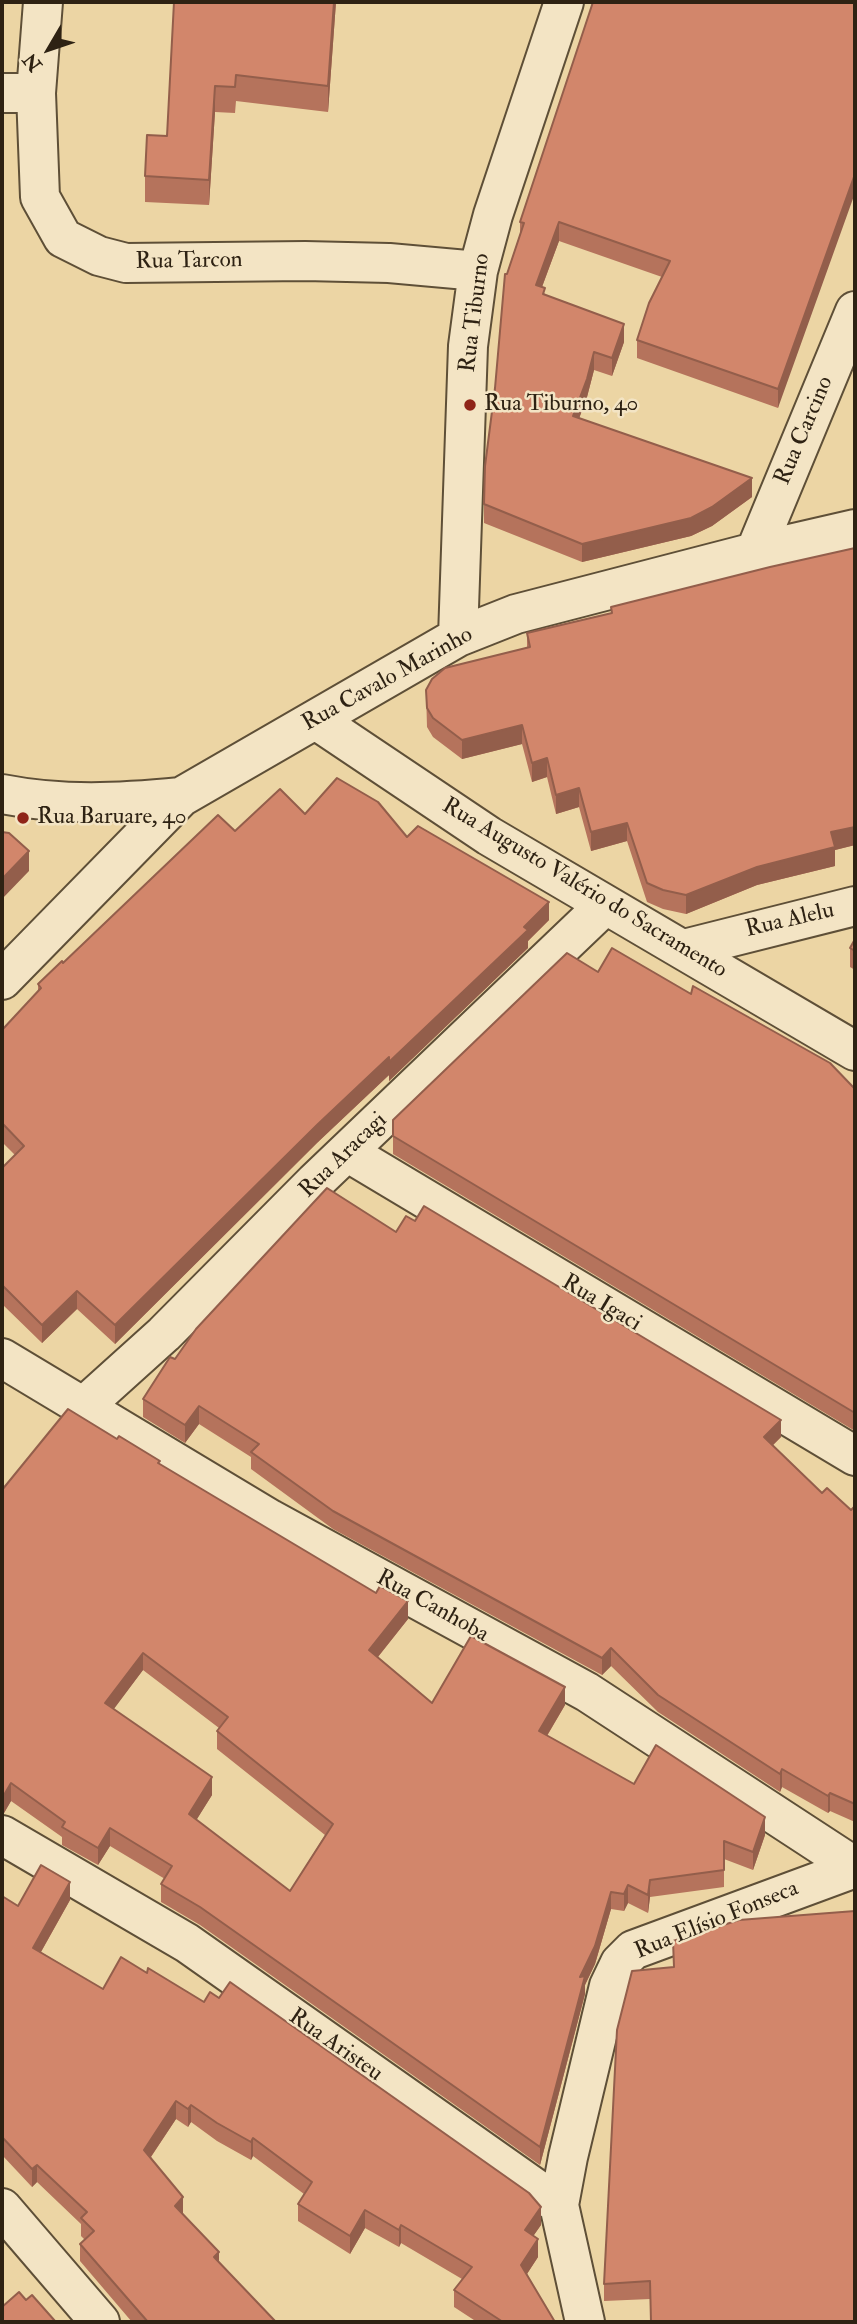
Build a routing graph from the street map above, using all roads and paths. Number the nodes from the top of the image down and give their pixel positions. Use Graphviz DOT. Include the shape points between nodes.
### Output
graph roads {
  1 [pos="43,2"];
  2 [pos="564,2"];
  3 [pos="19,93"];
  4 [pos="478,271"];
  5 [pos="855,311"];
  6 [pos="855,529"];
  7 [pos="755,552"];
  8 [pos="457,637"];
  9 [pos="316,720"];
  10 [pos="2,794"];
  11 [pos="181,797"];
  12 [pos="605,905"];
  13 [pos="855,906"];
  14 [pos="684,949"];
  15 [pos="2,980"];
  16 [pos="855,1051"];
  17 [pos="347,1152"];
  18 [pos="2,1358"];
  19 [pos="83,1407"];
  20 [pos="855,1456"];
  21 [pos="2,1835"];
  22 [pos="855,1867"];
  23 [pos="559,2206"];
  24 [pos="2,2208"];
  25 [pos="100,2322"];
  26 [pos="585,2322"];
  1 -- 3 [label="street, Rua Tarcon"];
  2 -- 4 [label="street, Rua Tiburno"];
  3 -- 4 [label="street, Rua Tarcon" via="40,197 63,237 99,256 125,263 305,261"];
  4 -- 8 [label="street, Rua Tiburno" via="468,346"];
  5 -- 7 [label="street, Rua Carcino"];
  6 -- 7 [label="street, Rua Cavalo Marinho"];
  7 -- 8 [label="street, Rua Cavalo Marinho" via="516,614"];
  8 -- 9 [label="street, Rua Cavalo Marinho"];
  9 -- 11 [label="street, Rua Cavalo Marinho"];
  9 -- 12 [label="street, Rua Augusto Valério do Sacramento" via="489,836"];
  10 -- 11 [label="street" via="37,801 117,804"];
  11 -- 15 [label="street, Rua Cavalo Marinho"];
  12 -- 14 [label="street, Rua Augusto Valério do Sacramento"];
  12 -- 17 [label="street, Rua Aracagi"];
  13 -- 14 [label="street, Rua Alelu"];
  14 -- 16 [label="street, Rua Augusto Valério do Sacramento"];
  17 -- 19 [label="street, Rua Aracagi" via="164,1334"];
  17 -- 20 [label="street, Rua Igaci"];
  18 -- 19 [label="street, Rua Canhoba"];
  19 -- 22 [label="street, Rua Canhoba" via="270,1519 587,1692"];
  21 -- 23 [label="street, Rua Aristeu" via="187,1943"];
  22 -- 23 [label="street, Rua Elísio Fonseca" via="633,1950 620,1964 609,1986"];
  23 -- 26 [label="street"];
  24 -- 25 [label="street"];
}
